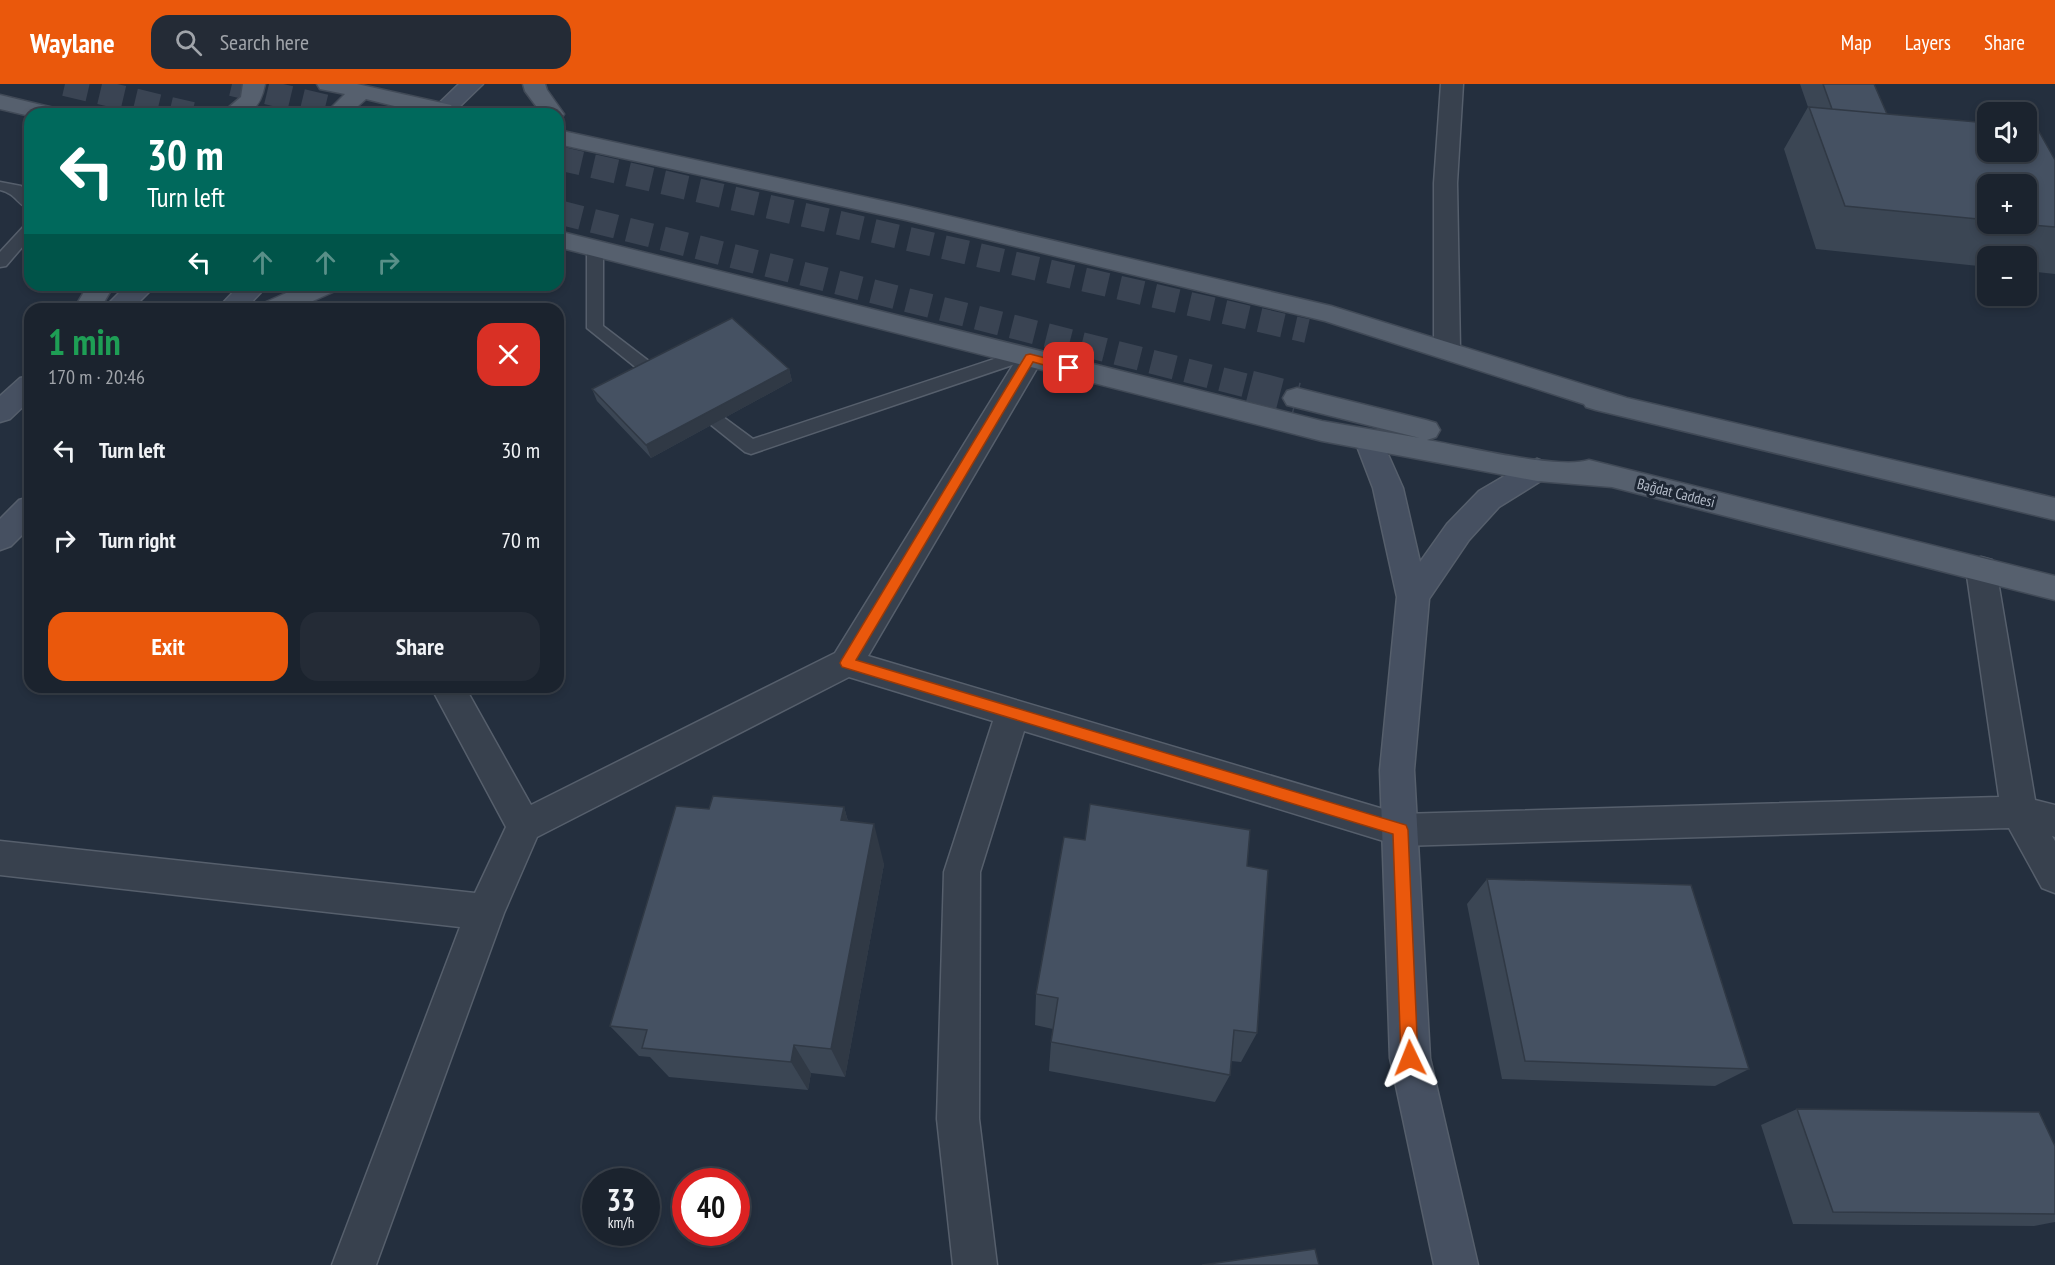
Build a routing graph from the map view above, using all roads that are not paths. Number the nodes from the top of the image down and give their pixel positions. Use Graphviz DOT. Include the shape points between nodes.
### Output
graph roads {
  1 [pos="254,84"];
  2 [pos="328,84"];
  3 [pos="472,84"];
  4 [pos="534,84"];
  5 [pos="1452,84"];
  6 [pos="366,88"];
  7 [pos="0,102"];
  8 [pos="25,108"];
  9 [pos="240,108"];
  10 [pos="343,108"];
  11 [pos="432,108"];
  12 [pos="452,108"];
  13 [pos="549,108"];
  14 [pos="564,124"];
  15 [pos="564,138"];
  16 [pos="594,146"];
  17 [pos="0,186"];
  18 [pos="24,198"];
  19 [pos="24,235"];
  20 [pos="564,241"];
  21 [pos="595,249"];
  22 [pos="0,261"];
  23 [pos="136,291"];
  24 [pos="249,291"];
  25 [pos="313,291"];
  26 [pos="123,303"];
  27 [pos="236,303"];
  28 [pos="286,303"];
  29 [pos="1307,332"];
  30 [pos="1447,349"];
  31 [pos="1026,357"];
  32 [pos="24,390"];
  33 [pos="1297,398"];
  34 [pos="1617,404"];
  35 [pos="0,412"];
  36 [pos="1369,441"];
  37 [pos="1538,470"];
  38 [pos="1611,477"];
  39 [pos="2055,509"];
  40 [pos="24,514"];
  41 [pos="0,538"];
  42 [pos="1982,569"];
  43 [pos="2055,588"];
  44 [pos="1413,597"];
  45 [pos="847,663"];
  46 [pos="451,693"];
  47 [pos="1013,713"];
  48 [pos="2019,812"];
  49 [pos="2055,821"];
  50 [pos="524,826"];
  51 [pos="1400,830"];
  52 [pos="0,858"];
  53 [pos="2055,876"];
  54 [pos="485,912"];
  55 [pos="354,1265"];
  56 [pos="975,1265"];
  57 [pos="1456,1265"];
  1 -- 9 [label="main road" via="251,100"];
  2 -- 6 [label="main road"];
  3 -- 12 [label="street"];
  4 -- 13 [label="main road"];
  5 -- 30 [label="street" via="1446,195"];
  6 -- 10 [label="main road"];
  6 -- 11 [label="main road"];
  7 -- 8 [label="main road"];
  14 -- 16 [label="main road"];
  15 -- 16 [label="main road"];
  16 -- 30 [label="main road" via="975,229 1331,314"];
  17 -- 18 [label="lane" via="16,189"];
  19 -- 22 [label="lane"];
  20 -- 21 [label="main road"];
  21 -- 31 [label="main road"];
  21 -- 31 [label="lane" via="595,328 751,447"];
  23 -- 26 [label="street"];
  24 -- 27 [label="street"];
  25 -- 28 [label="main road"];
  29 -- 34 [label="main road"];
  30 -- 34 [label="main road"];
  31 -- 36 [label="main road"];
  31 -- 45 [label="street"];
  32 -- 35 [label="street"];
  33 -- 38 [label="main road, Bağdat Caddesi"];
  34 -- 39 [label="main road"];
  36 -- 37 [label="main road"];
  36 -- 44 [label="street" via="1388,489"];
  37 -- 38 [label="main road"];
  37 -- 44 [label="street" via="1489,499 1458,532"];
  38 -- 42 [label="main road, Bağdat Caddesi"];
  40 -- 41 [label="street"];
  42 -- 43 [label="main road, Bağdat Caddesi"];
  42 -- 48 [label="street"];
  44 -- 51 [label="street" via="1397,770"];
  45 -- 47 [label="street"];
  45 -- 50 [label="street"];
  46 -- 50 [label="street"];
  47 -- 51 [label="street"];
  47 -- 56 [label="street" via="962,872 958,1119"];
  48 -- 49 [label="street"];
  48 -- 51 [label="street"];
  48 -- 53 [label="street"];
  50 -- 54 [label="street"];
  51 -- 57 [label="street" via="1410,1058"];
  52 -- 54 [label="street"];
  54 -- 55 [label="street"];
}
